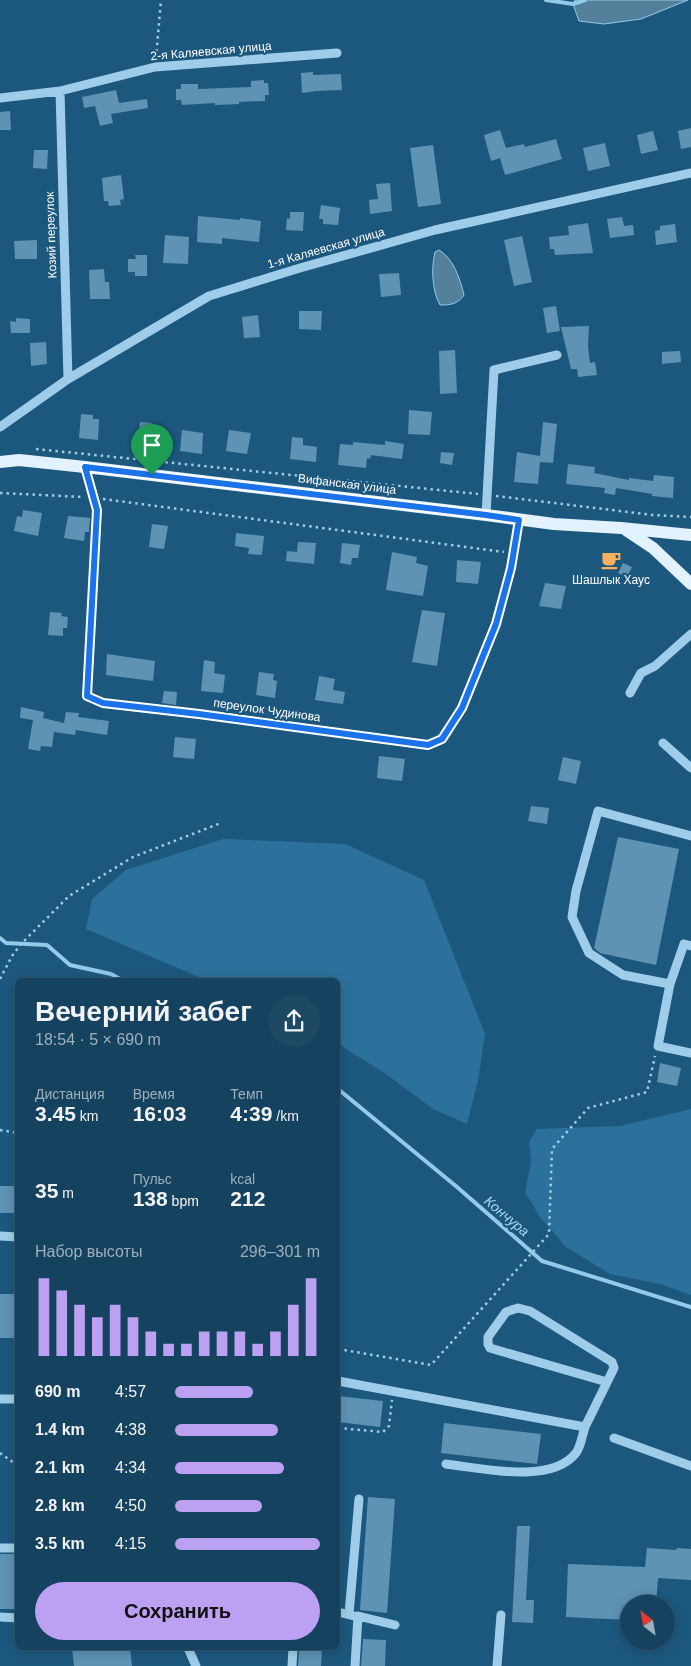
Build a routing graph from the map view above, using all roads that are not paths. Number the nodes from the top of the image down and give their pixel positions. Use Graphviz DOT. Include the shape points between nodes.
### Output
graph roads {
  1 [pos="337,53"];
  2 [pos="60,91"];
  3 [pos="0,98"];
  4 [pos="691,173"];
  5 [pos="557,355"];
  6 [pos="68,378"];
  7 [pos="0,427"];
  8 [pos="0,462"];
  9 [pos="85,467"];
  10 [pos="486,515"];
  11 [pos="519,520"];
  12 [pos="621,528"];
  13 [pos="691,535"];
  14 [pos="691,584"];
  15 [pos="691,634"];
  16 [pos="630,693"];
  17 [pos="663,743"];
  18 [pos="691,768"];
  19 [pos="691,836"];
  20 [pos="691,946"];
  21 [pos="670,984"];
  22 [pos="691,1053"];
  23 [pos="0,1236"];
  24 [pos="15,1237"];
  25 [pos="340,1381"];
  26 [pos="606,1382"];
  27 [pos="0,1399"];
  28 [pos="15,1399"];
  29 [pos="584,1427"];
  30 [pos="614,1438"];
  31 [pos="446,1464"];
  32 [pos="691,1466"];
  33 [pos="359,1499"];
  34 [pos="0,1548"];
  35 [pos="15,1548"];
  36 [pos="340,1612"];
  37 [pos="353,1615"];
  38 [pos="501,1615"];
  39 [pos="0,1617"];
  40 [pos="15,1618"];
  41 [pos="395,1624"];
  42 [pos="189,1650"];
  43 [pos="293,1650"];
  44 [pos="196,1666"];
  45 [pos="292,1666"];
  46 [pos="355,1666"];
  47 [pos="497,1666"];
  1 -- 2 [label="street, 2-я Каляевская улица" via="155,67"];
  2 -- 3 [label="street, 2-я Каляевская улица"];
  2 -- 6 [label="street, Козий переулок"];
  4 -- 6 [label="street, 1-я Каляевская улица" via="435,230 209,296"];
  5 -- 10 [label="street" via="494,370"];
  6 -- 7 [label="street, 1-я Каляевская улица"];
  8 -- 9 [label="main road, Вифанская улица" via="19,460"];
  9 -- 10 [label="main road, Вифанская улица"];
  9 -- 11 [label="street, переулок Чудинова" via="97,510 87,696 103,703 428,745 442,739 462,708 496,624 511,568"];
  10 -- 11 [label="main road, Вифанская улица"];
  11 -- 12 [label="main road, Вифанская улица"];
  12 -- 13 [label="main road, Вифанская улица"];
  12 -- 14 [label="main road" via="653,548"];
  15 -- 16 [label="street" via="641,673"];
  17 -- 18 [label="street"];
  19 -- 21 [label="street" via="598,811 576,890 572,917 589,954 623,976"];
  20 -- 21 [label="street" via="684,944"];
  21 -- 22 [label="street" via="658,1046"];
  23 -- 24 [label="street"];
  25 -- 29 [label="street"];
  26 -- 26 [label="street" via="614,1368 611,1360 524,1309 506,1312 488,1337 490,1348"];
  26 -- 29 [label="street"];
  27 -- 28 [label="street"];
  29 -- 31 [label="street" via="580,1446 571,1458 558,1466 525,1473"];
  30 -- 32 [label="street"];
  33 -- 37 [label="street"];
  34 -- 35 [label="street"];
  36 -- 37 [label="street"];
  37 -- 41 [label="street"];
  37 -- 46 [label="street"];
  38 -- 47 [label="street"];
  39 -- 40 [label="street"];
  42 -- 44 [label="street"];
  43 -- 45 [label="street"];
}
